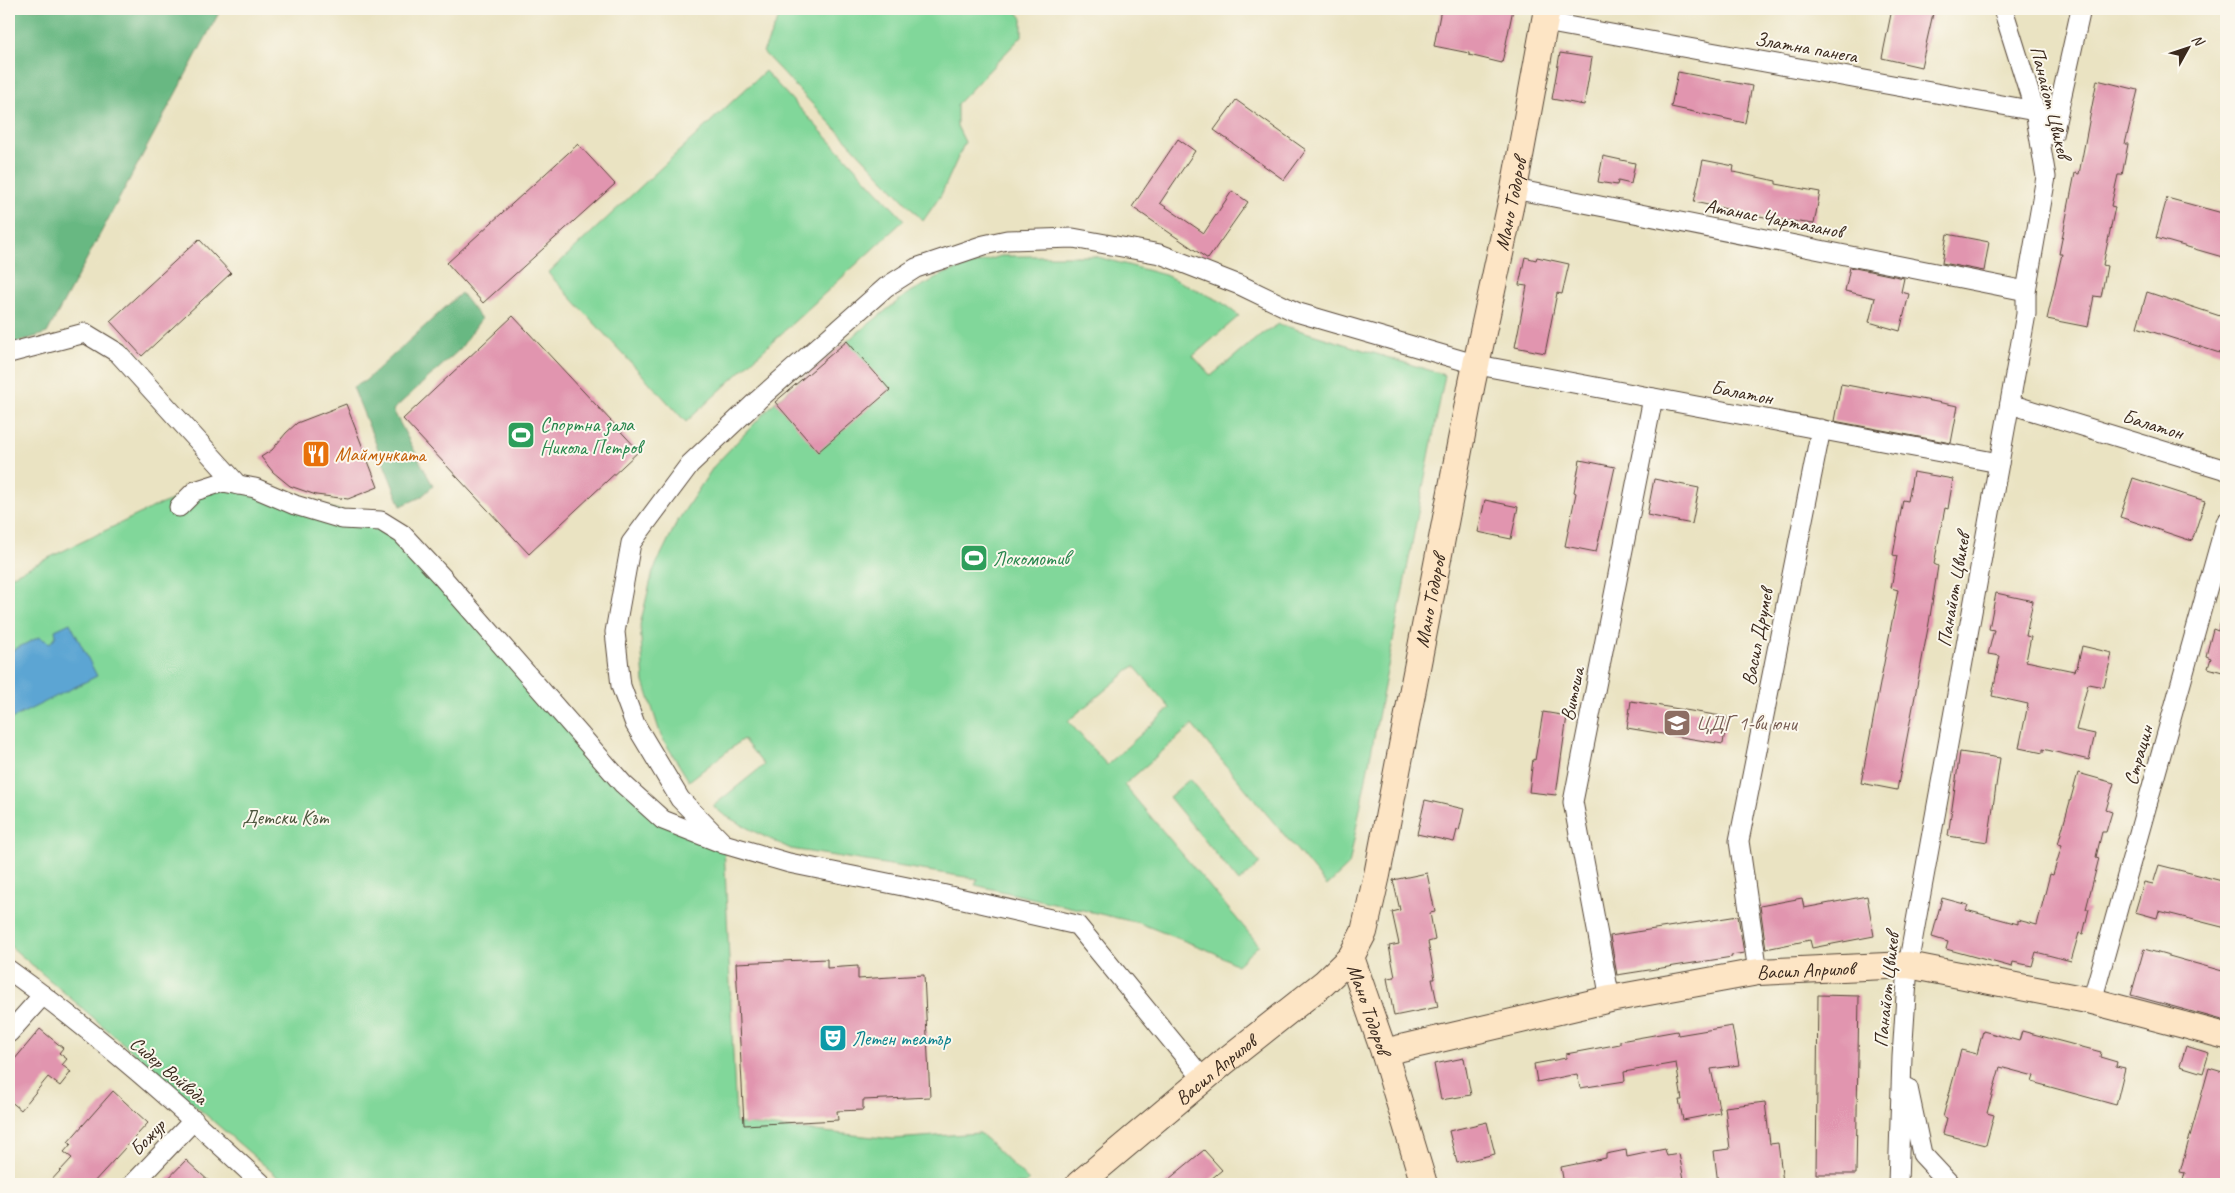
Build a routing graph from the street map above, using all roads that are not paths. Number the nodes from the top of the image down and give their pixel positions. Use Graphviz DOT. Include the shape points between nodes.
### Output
graph roads {
  1 [pos="2003,9"];
  2 [pos="2081,9"];
  3 [pos="1546,15"];
  4 [pos="2035,111"];
  5 [pos="2055,124"];
  6 [pos="2046,177"];
  7 [pos="1514,189"];
  8 [pos="2026,291"];
  9 [pos="9,354"];
  10 [pos="1478,365"];
  11 [pos="1654,398"];
  12 [pos="2010,404"];
  13 [pos="1821,430"];
  14 [pos="1999,463"];
  15 [pos="2226,470"];
  16 [pos="238,485"];
  17 [pos="179,507"];
  18 [pos="2226,522"];
  19 [pos="724,844"];
  20 [pos="1351,957"];
  21 [pos="1908,965"];
  22 [pos="9,970"];
  23 [pos="1758,972"];
  24 [pos="43,995"];
  25 [pos="1610,999"];
  26 [pos="2092,1001"];
  27 [pos="9,1032"];
  28 [pos="2226,1036"];
  29 [pos="1384,1052"];
  30 [pos="1902,1058"];
  31 [pos="1204,1080"];
  32 [pos="194,1120"];
  33 [pos="133,1184"];
  34 [pos="262,1184"];
  35 [pos="1079,1184"];
  36 [pos="1424,1184"];
  37 [pos="1898,1184"];
  38 [pos="1950,1184"];
  1 -- 4 [label="street, Панайот Цвикев"];
  2 -- 5 [label="street"];
  3 -- 4 [label="street, Златна панега"];
  3 -- 7 [label="street, Мано Тодоров"];
  4 -- 5 [label="street, Златна панега"];
  4 -- 6 [label="street, Панайот Цвикев"];
  5 -- 6 [label="street"];
  6 -- 8 [label="street, Панайот Цвикев"];
  7 -- 8 [label="street, Атанас Чартазанов"];
  7 -- 10 [label="street, Мано Тодоров"];
  8 -- 12 [label="street, Панайот Цвикев" via="2026,314"];
  9 -- 16 [label="street" via="85,333 118,353"];
  10 -- 11 [label="street, Балатон"];
  10 -- 19 [label="street, Балатон" via="1296,312 1242,286 1160,254 1088,240 1007,240 916,268 879,294 690,464 631,543 615,632 621,686 635,724 680,799"];
  10 -- 20 [label="street, Мано Тодоров" via="1377,875 1364,932"];
  11 -- 13 [label="street, Балатон"];
  11 -- 25 [label="street, Витоша" via="1573,802"];
  12 -- 14 [label="street, Панайот Цвикев"];
  12 -- 15 [label="street, Балатон"];
  13 -- 14 [label="street, Балатон"];
  13 -- 23 [label="street, Васил Друмев" via="1738,841"];
  14 -- 21 [label="street, Панайот Цвикев"];
  16 -- 17 [label="street" via="223,482 195,491"];
  16 -- 19 [label="street" via="342,519 381,521 402,534 623,784 662,820"];
  18 -- 26 [label="street, Страцин"];
  19 -- 31 [label="street" via="789,863 1077,925"];
  20 -- 29 [label="street, Мано Тодоров"];
  20 -- 31 [label="street, Васил Априлов" via="1324,983"];
  21 -- 23 [label="street, Васил Априлов"];
  21 -- 26 [label="street, Васил Априлов"];
  21 -- 30 [label="street, Панайот Цвикев"];
  22 -- 24 [label="street, Сидер Войвода"];
  23 -- 25 [label="street, Васил Априлов"];
  24 -- 27 [label="street"];
  24 -- 32 [label="street, Сидер Войвода"];
  25 -- 29 [label="street, Васил Априлов"];
  26 -- 28 [label="street, Васил Априлов"];
  29 -- 36 [label="street, Мано Тодоров"];
  30 -- 37 [label="street, Панайот Цвикев"];
  30 -- 38 [label="street" via="1922,1154"];
  31 -- 35 [label="street, Васил Априлов"];
  32 -- 33 [label="street, Божур"];
  32 -- 34 [label="street, Сидер Войвода"];
}
